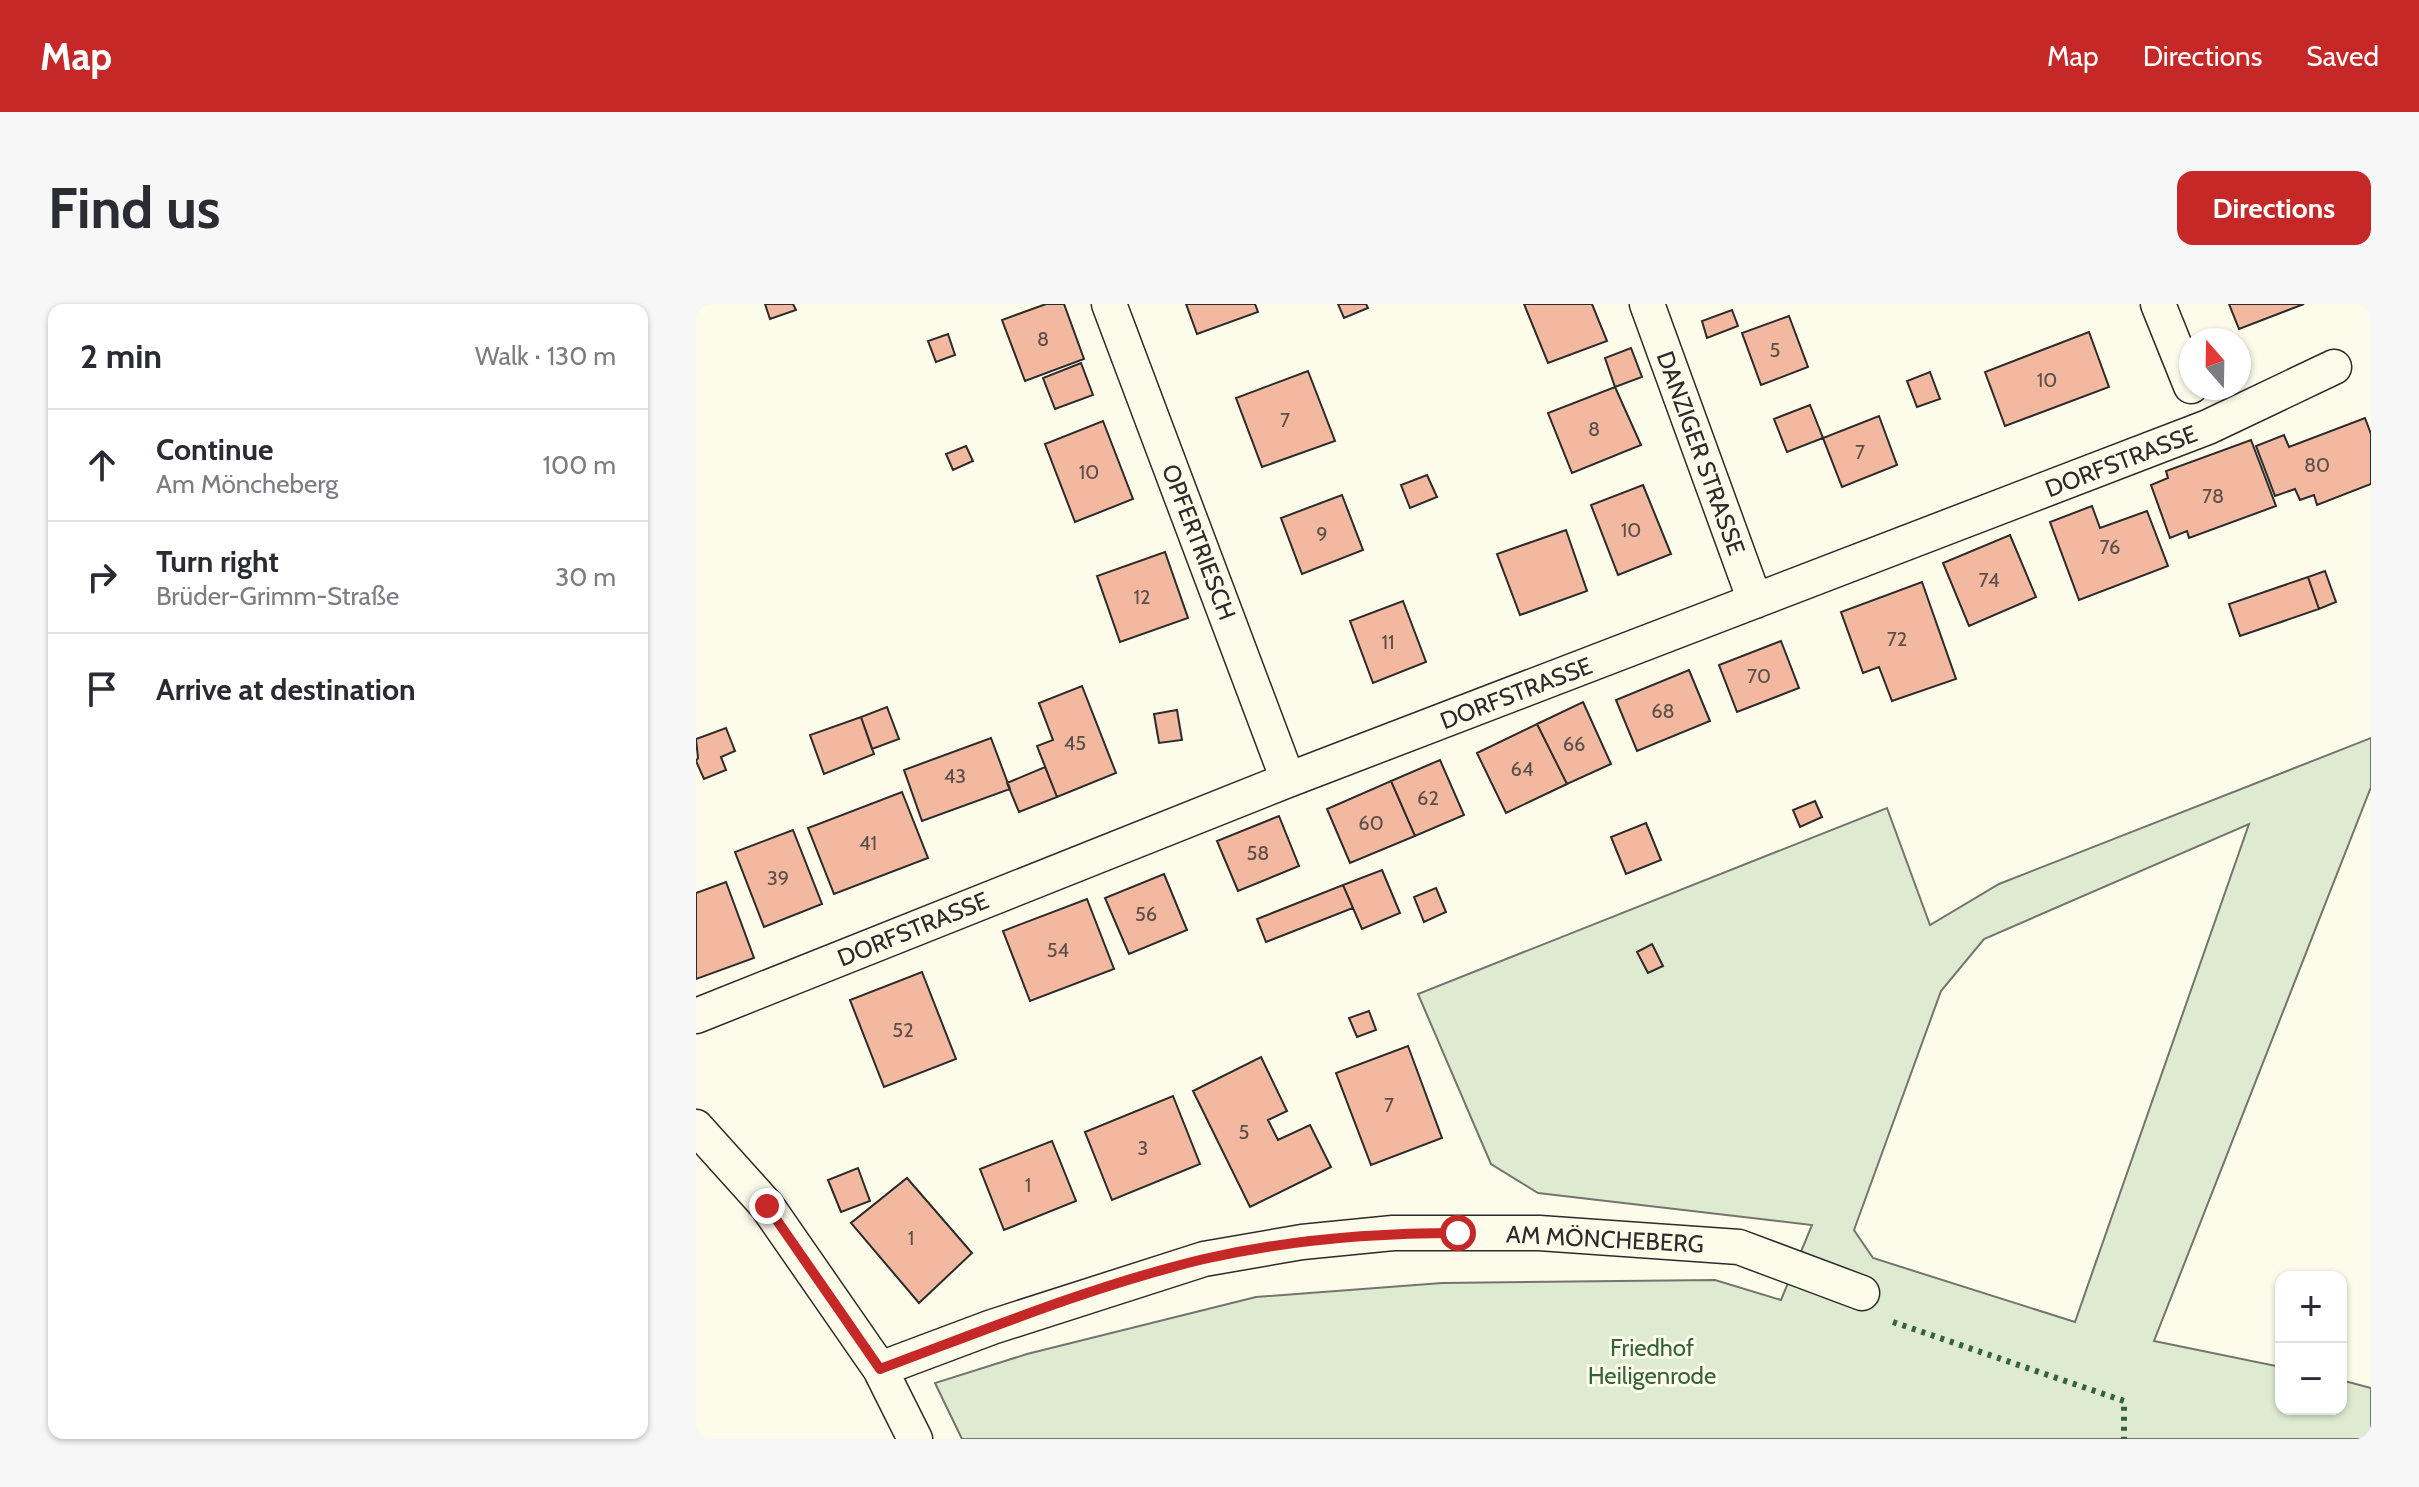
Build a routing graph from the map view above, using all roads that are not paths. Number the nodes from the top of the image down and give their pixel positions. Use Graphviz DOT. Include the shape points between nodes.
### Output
graph roads {
  1 [pos="1109,304"];
  2 [pos="1647,304"];
  3 [pos="2158,304"];
  4 [pos="2179,355"];
  5 [pos="2334,367"];
  6 [pos="2197,400"];
  7 [pos="2208,427"];
  8 [pos="1755,601"];
  9 [pos="1288,780"];
  10 [pos="696,1016"];
  11 [pos="696,1127"];
  12 [pos="1862,1293"];
  13 [pos="880,1369"];
  14 [pos="915,1439"];
  1 -- 9 [label="street, OPFERTRIESCH"];
  2 -- 8 [label="street, DANZIGER STRASSE"];
  3 -- 4 [label="street"];
  5 -- 7 [label="street, DORFSTRASSE"];
  6 -- 7 [label="street"];
  7 -- 8 [label="street, DORFSTRASSE"];
  8 -- 9 [label="street, DORFSTRASSE"];
  9 -- 10 [label="street, DORFSTRASSE"];
  11 -- 13 [label="street" via="767,1206"];
  12 -- 13 [label="street, AM MÖNCHEBERG" via="1739,1247 1539,1233 1393,1233 1204,1259"];
  13 -- 14 [label="street"];
}
